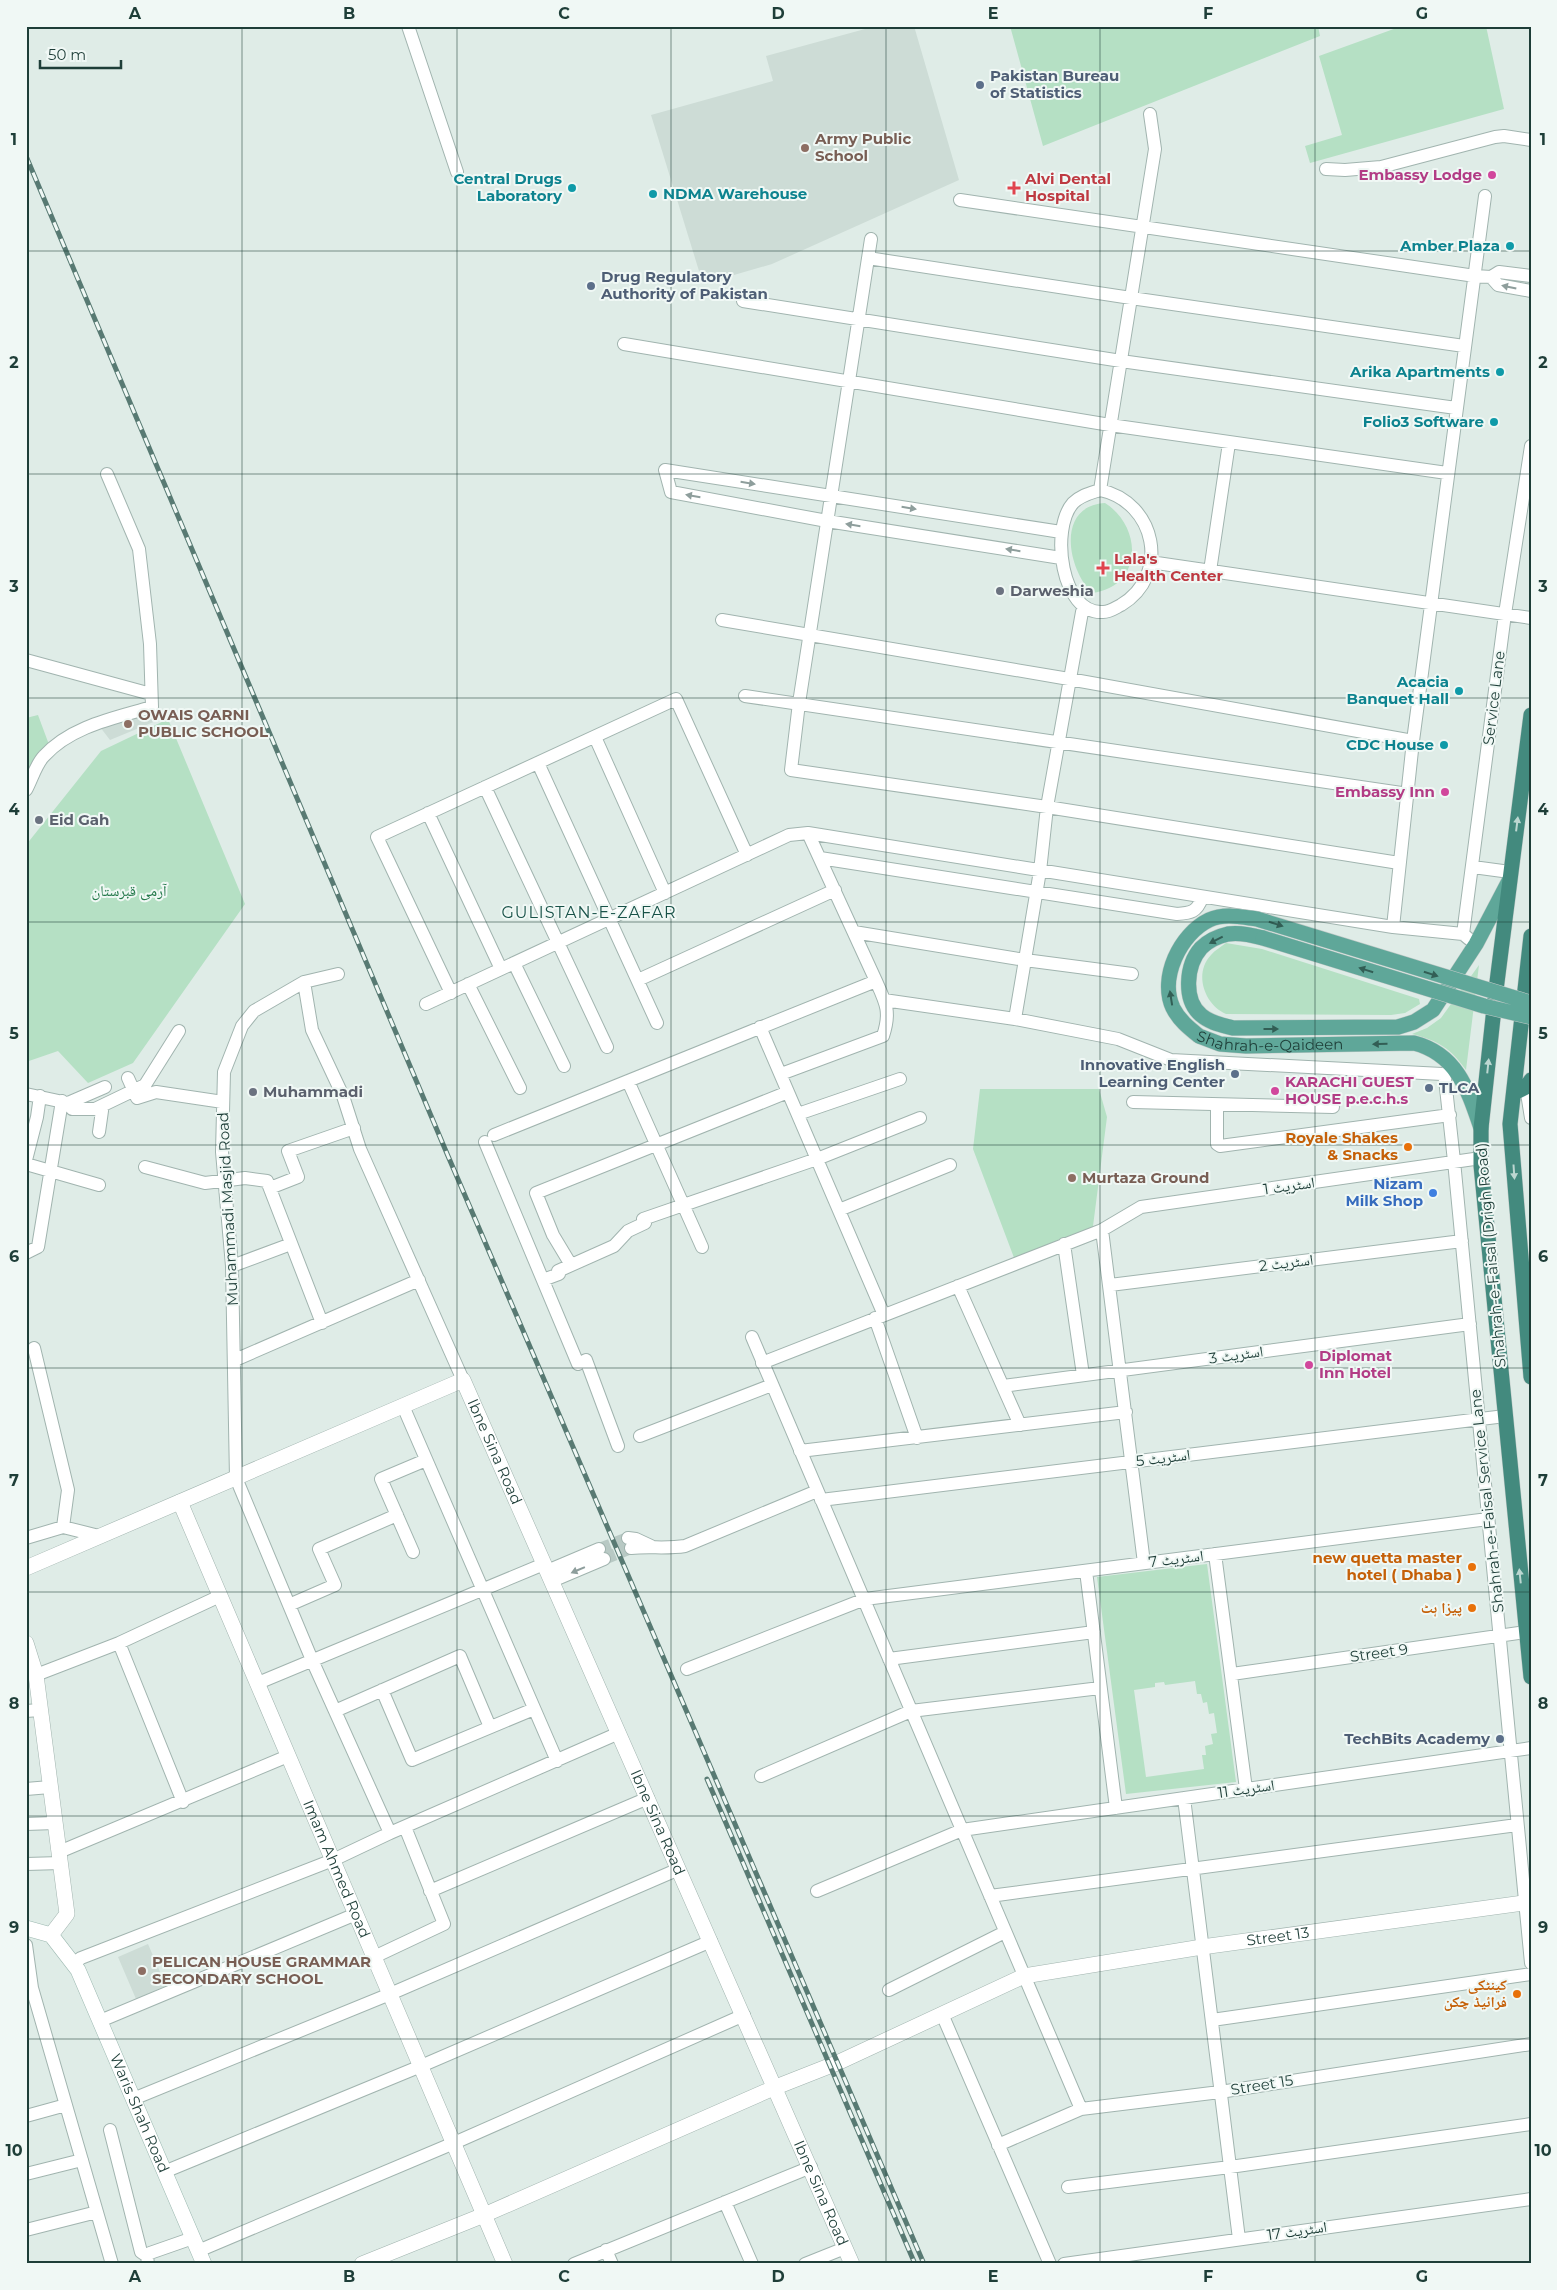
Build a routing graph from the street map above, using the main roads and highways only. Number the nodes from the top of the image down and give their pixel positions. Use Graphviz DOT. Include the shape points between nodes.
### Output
graph roads {
  1 [pos="1531,715"];
  2 [pos="1510,876"];
  3 [pos="1531,936"];
  4 [pos="1531,1003"];
  5 [pos="1531,1017"];
  6 [pos="1525,1087"];
  7 [pos="1481,1128"];
  8 [pos="1528,1329"];
  9 [pos="1531,1377"];
  10 [pos="1531,1676"];
  2 -- 1 [label="highway, Shahrah-e-Faisal (Drigh Road), one-way"];
  5 -- 2 [label="main road, Shahrah-e-Qaideen, one-way, bridge" via="1484,1006 1263,938 1245,934 1216,938 1201,949 1193,962 1188,982 1190,999 1200,1014 1217,1024 1233,1028 1377,1028 1414,1022 1433,1010 1476,944"];
  7 -- 2 [label="highway, Shahrah-e-Faisal (Drigh Road), one-way"];
  3 -- 6 [label="highway, Shahrah-e-Faisal (Drigh Road)"];
  7 -- 4 [label="main road, Shahrah-e-Qaideen, one-way, bridge" via="1469,1095 1452,1064 1428,1047 1414,1043 1246,1046 1220,1044 1199,1036 1185,1025 1173,1007 1171,970 1177,951 1192,932 1209,920 1231,915 1258,919"];
  6 -- 8 [label="highway, Shahrah-e-Faisal (Drigh Road), one-way" via="1510,1124"];
  10 -- 7 [label="highway, Shahrah-e-Faisal (Drigh Road), one-way" via="1481,1158"];
  8 -- 9 [label="highway, Shahrah-e-Faisal (Drigh Road)"];
}
